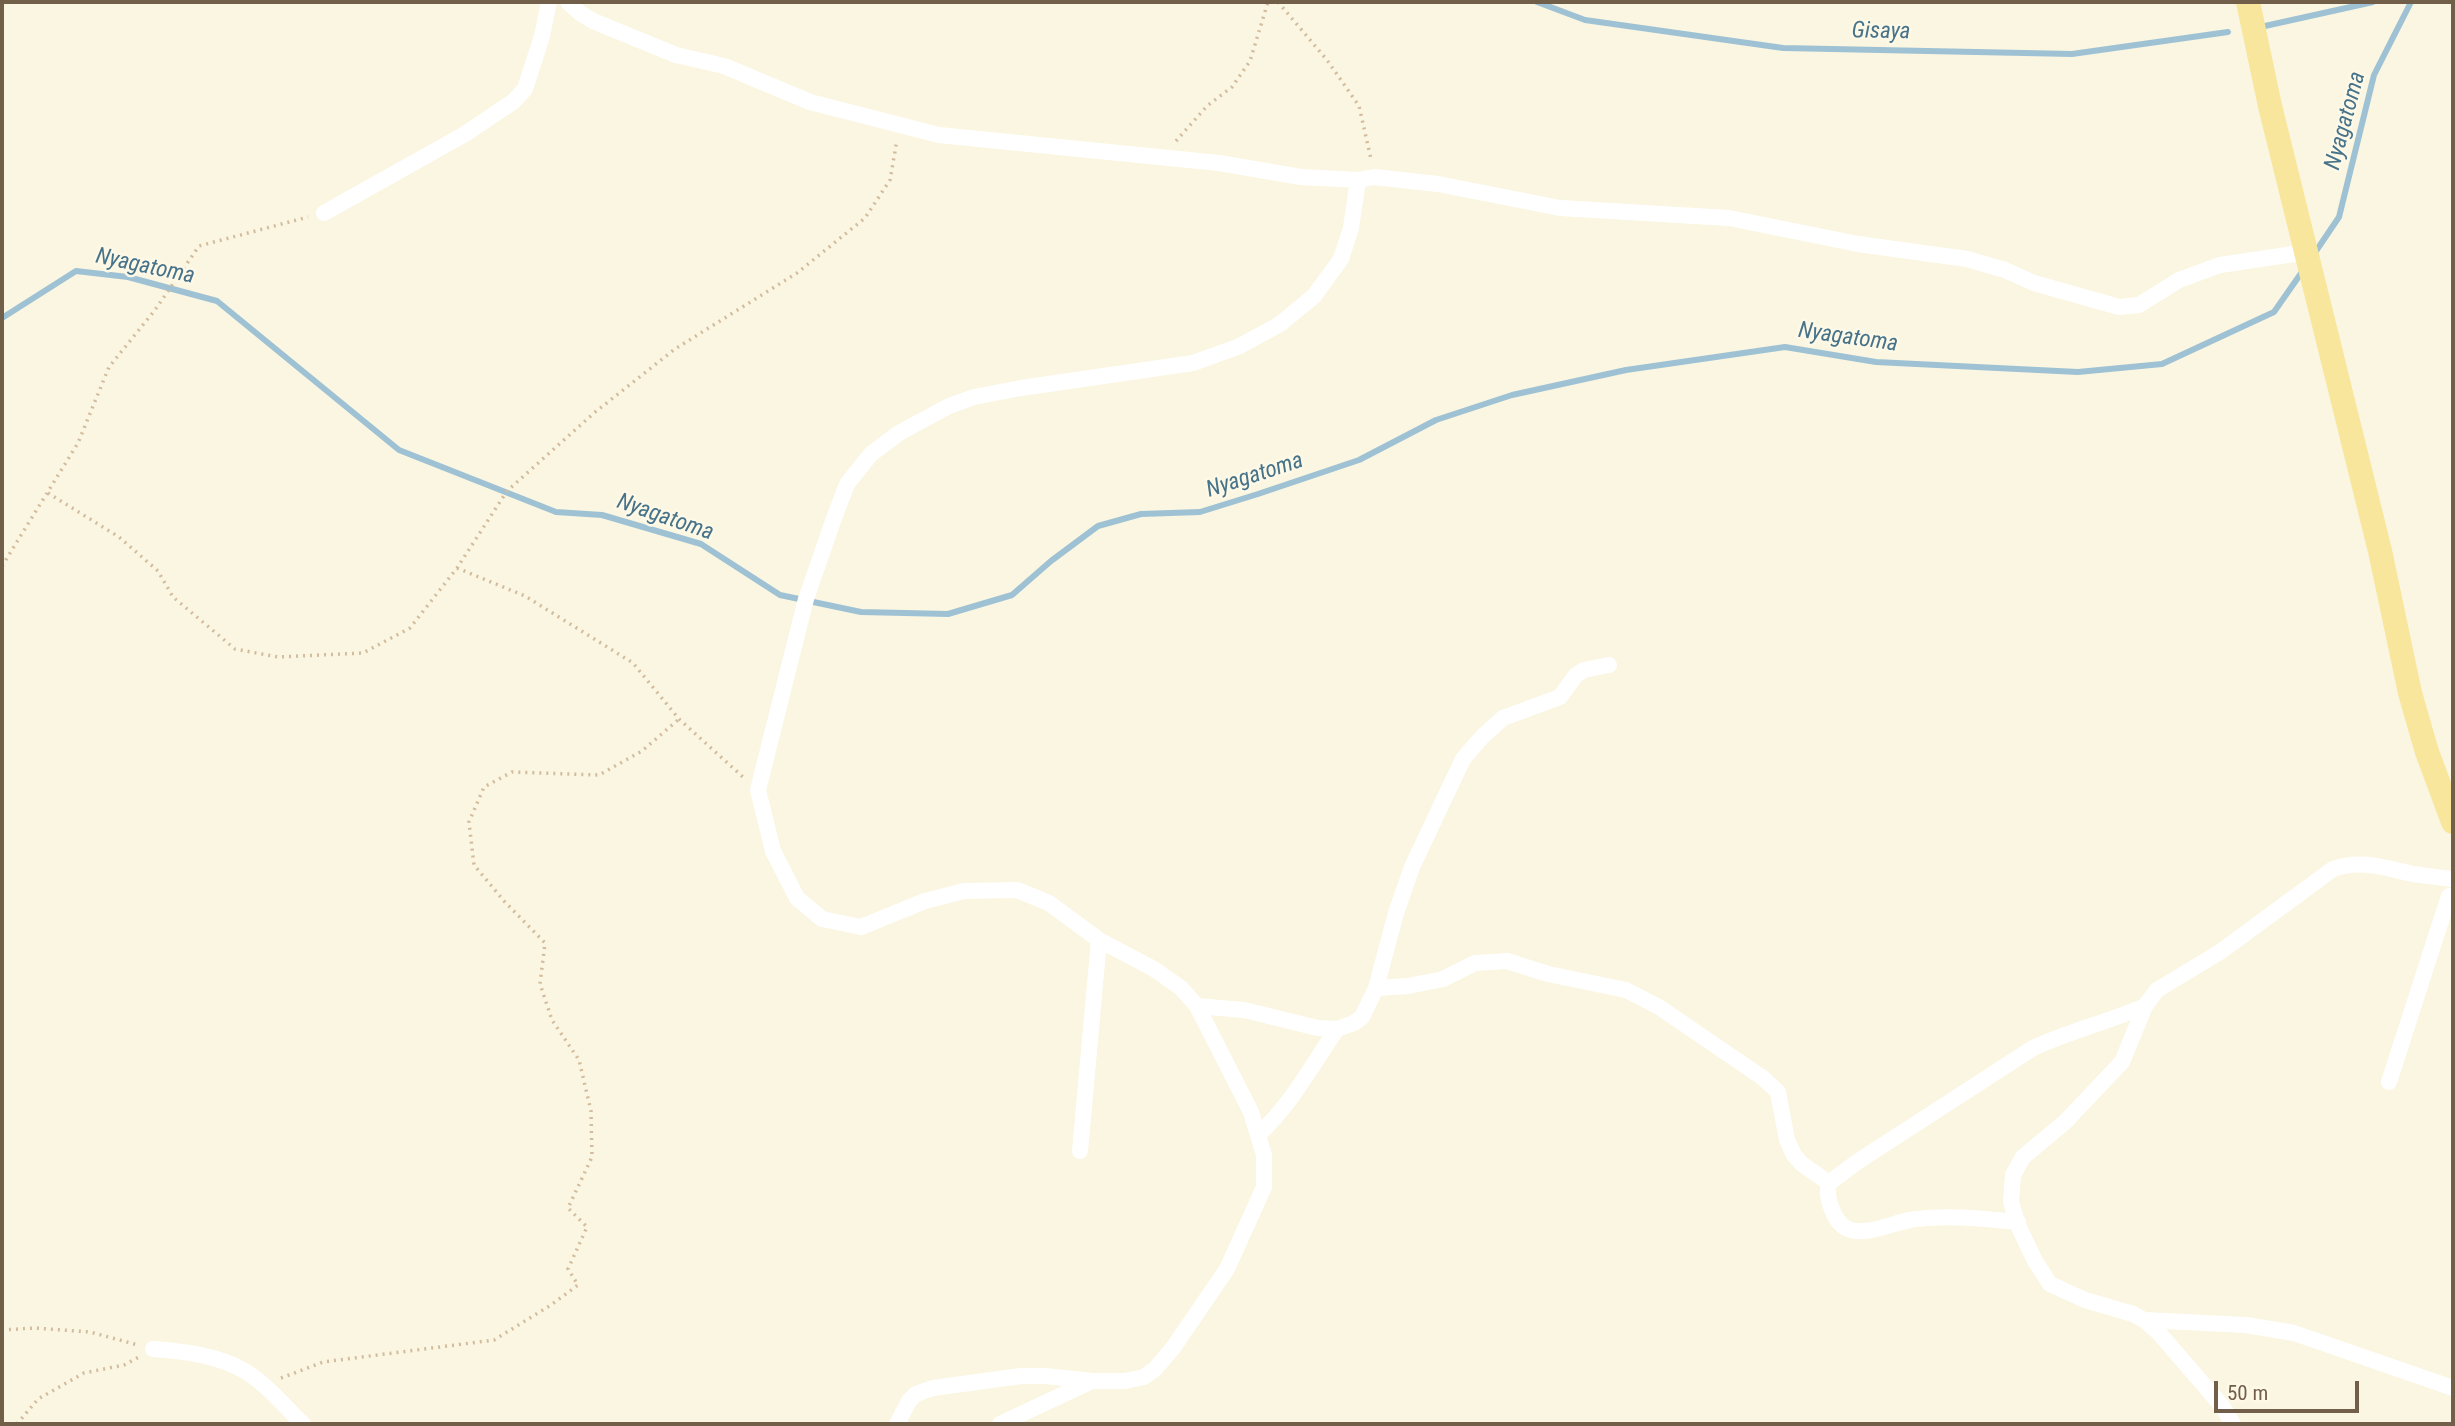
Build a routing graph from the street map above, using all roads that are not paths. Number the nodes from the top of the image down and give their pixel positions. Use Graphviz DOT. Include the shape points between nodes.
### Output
graph roads {
  1 [pos="549,2"];
  2 [pos="568,2"];
  3 [pos="2248,2"];
  4 [pos="1358,180"];
  5 [pos="324,213"];
  6 [pos="2306,252"];
  7 [pos="1609,665"];
  8 [pos="2453,822"];
  9 [pos="2452,879"];
  10 [pos="2451,903"];
  11 [pos="1099,940"];
  12 [pos="1376,988"];
  13 [pos="1197,1006"];
  14 [pos="2145,1006"];
  15 [pos="1337,1029"];
  16 [pos="2389,1082"];
  17 [pos="1258,1135"];
  18 [pos="1080,1151"];
  19 [pos="1829,1182"];
  20 [pos="2018,1222"];
  21 [pos="2144,1320"];
  22 [pos="153,1349"];
  23 [pos="1092,1381"];
  24 [pos="2453,1388"];
  25 [pos="303,1424"];
  26 [pos="897,1424"];
  27 [pos="1000,1424"];
  28 [pos="2233,1424"];
  1 -- 5 [label="street" via="525,89 514,101 465,134"];
  2 -- 4 [label="street" via="593,21 676,55 724,66 810,102 939,135"];
  3 -- 6 [label="main road"];
  4 -- 6 [label="street" via="1374,177 1437,184 1560,208 1729,218 1857,244 1966,259 2119,307 2139,305 2179,280 2220,265"];
  4 -- 11 [label="street" via="1341,259 1300,310 1262,335 1193,363 974,397 900,433 871,454 847,484 806,599 758,790 773,851 797,898 822,919 861,927 964,891 1017,890 1049,902"];
  6 -- 8 [label="main road" via="2410,693"];
  7 -- 12 [label="street" via="1576,675 1560,697 1503,718 1463,759 1412,867"];
  9 -- 10 [label="street"];
  9 -- 14 [label="street" via="2357,863 2333,869 2220,952 2157,990"];
  10 -- 16 [label="street"];
  11 -- 13 [label="street" via="1181,988"];
  11 -- 18 [label="street"];
  12 -- 15 [label="street" via="1362,1017"];
  12 -- 19 [label="street" via="1443,979 1475,964 1507,961 1626,990 1659,1007 1778,1092 1794,1155"];
  13 -- 15 [label="street" via="1244,1010"];
  13 -- 17 [label="street" via="1251,1112"];
  14 -- 19 [label="street" via="2033,1048"];
  14 -- 20 [label="street" via="2122,1062 2065,1122 2023,1157 2012,1175 2011,1201"];
  15 -- 17 [label="street" via="1278,1117"];
  17 -- 23 [label="street" via="1264,1155 1264,1187 1227,1269 1155,1369 1125,1381"];
  19 -- 20 [label="street" via="1834,1214 1848,1229 1863,1232 1915,1219"];
  20 -- 21 [label="street" via="2050,1284"];
  21 -- 24 [label="street" via="2246,1325 2294,1333"];
  21 -- 28 [label="street"];
  22 -- 25 [label="street" via="187,1351 242,1369"];
  23 -- 26 [label="street" via="1021,1376 933,1388 916,1394"];
  23 -- 27 [label="street"];
}
